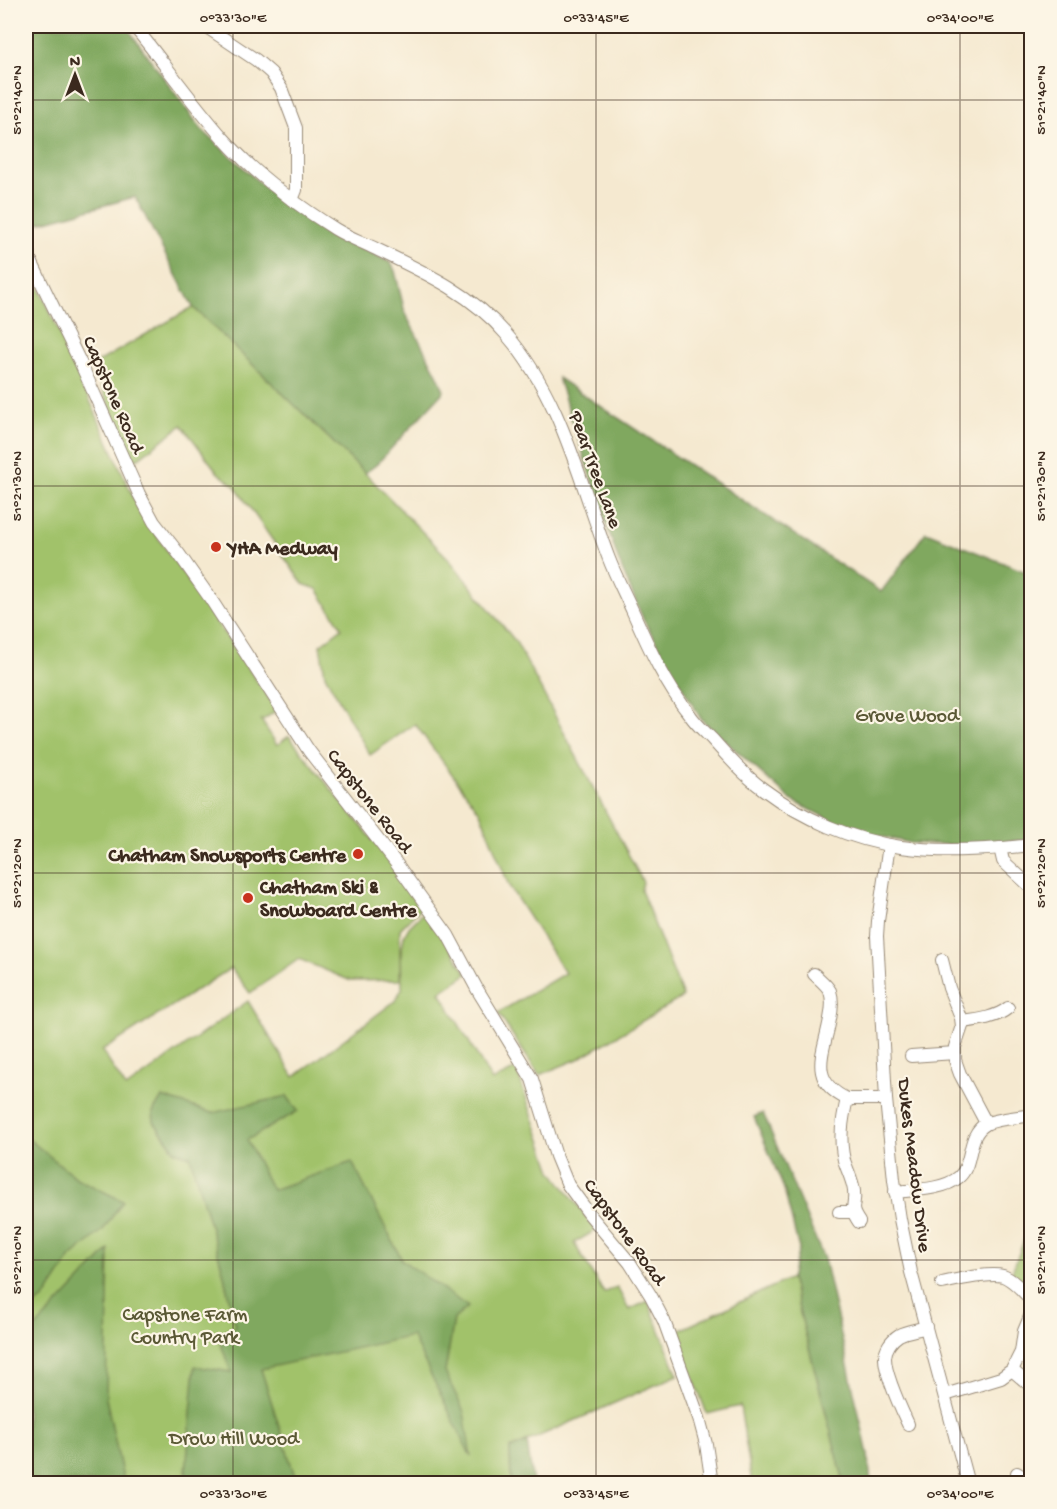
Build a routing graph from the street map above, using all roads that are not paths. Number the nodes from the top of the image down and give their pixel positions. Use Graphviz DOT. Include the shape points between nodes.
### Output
graph roads {
  1 [pos="134,26"];
  2 [pos="205,26"];
  3 [pos="292,200"];
  4 [pos="26,243"];
  5 [pos="889,845"];
  6 [pos="1032,845"];
  7 [pos="1000,848"];
  8 [pos="1032,888"];
  9 [pos="942,960"];
  10 [pos="814,974"];
  11 [pos="1008,1008"];
  12 [pos="962,1022"];
  13 [pos="955,1053"];
  14 [pos="911,1056"];
  15 [pos="847,1099"];
  16 [pos="886,1099"];
  17 [pos="1032,1115"];
  18 [pos="986,1124"];
  19 [pos="895,1192"];
  20 [pos="850,1215"];
  21 [pos="942,1283"];
  22 [pos="1032,1301"];
  23 [pos="1032,1312"];
  24 [pos="926,1327"];
  25 [pos="1012,1370"];
  26 [pos="1032,1387"];
  27 [pos="945,1395"];
  28 [pos="908,1424"];
  29 [pos="1017,1473"];
  30 [pos="1032,1483"];
  31 [pos="712,1484"];
  32 [pos="968,1484"];
  1 -- 3 [label="street, Pear Tree Lane" via="224,140"];
  2 -- 3 [label="street" via="256,60 281,88 296,128 296,189"];
  3 -- 5 [label="street, Pear Tree Lane" via="337,230 453,288 506,333 550,399 610,560 662,673 690,716 762,789 810,818"];
  4 -- 31 [label="street, Capstone Road" via="30,259 154,522 210,598 309,751 448,935 532,1079 568,1185 630,1263 664,1322 699,1418"];
  5 -- 7 [label="street, Pear Tree Lane" via="942,850"];
  5 -- 16 [label="street, Dukes Meadow Drive" via="877,936"];
  6 -- 7 [label="street, Pear Tree Lane"];
  7 -- 8 [label="street" via="1003,861"];
  9 -- 12 [label="street"];
  10 -- 15 [label="street" via="828,987 832,998 821,1074 830,1088"];
  11 -- 12 [label="street"];
  12 -- 13 [label="street"];
  13 -- 14 [label="street"];
  13 -- 18 [label="street" via="960,1074"];
  15 -- 16 [label="street"];
  15 -- 20 [label="street" via="841,1140 854,1191"];
  16 -- 19 [label="street, Dukes Meadow Drive"];
  17 -- 18 [label="street"];
  18 -- 19 [label="street" via="975,1137 959,1178 938,1186"];
  19 -- 24 [label="street, Dukes Meadow Drive"];
  21 -- 22 [label="street" via="1000,1276 1010,1280"];
  23 -- 25 [label="street"];
  24 -- 27 [label="street, Dukes Meadow Drive"];
  24 -- 28 [label="street" via="899,1335 886,1354 889,1375"];
  25 -- 26 [label="street"];
  25 -- 27 [label="street" via="1000,1378"];
  27 -- 32 [label="street, Dukes Meadow Drive"];
  29 -- 30 [label="street"];
}
